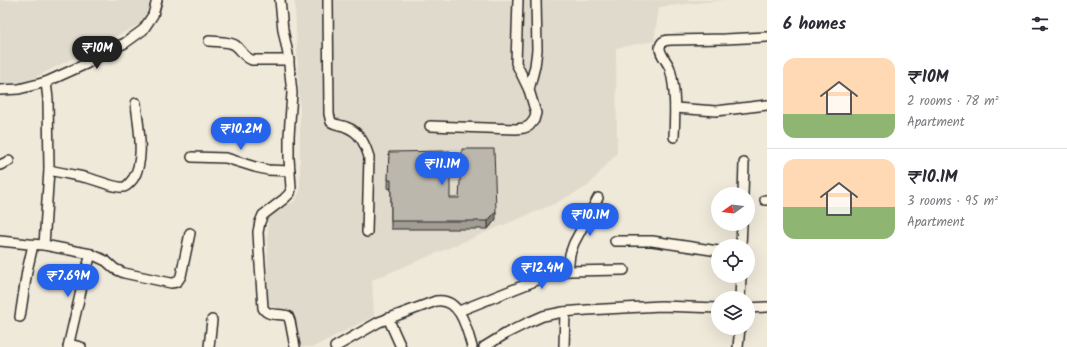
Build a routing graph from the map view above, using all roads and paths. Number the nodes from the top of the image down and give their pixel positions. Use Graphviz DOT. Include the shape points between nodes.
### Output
graph roads {
  1 [pos="157,0"];
  2 [pos="280,0"];
  3 [pos="328,0"];
  4 [pos="518,0"];
  5 [pos="536,0"];
  6 [pos="767,37"];
  7 [pos="209,41"];
  8 [pos="289,60"];
  9 [pos="46,82"];
  10 [pos="0,90"];
  11 [pos="529,90"];
  12 [pos="136,103"];
  13 [pos="767,105"];
  14 [pos="675,108"];
  15 [pos="430,126"];
  16 [pos="674,137"];
  17 [pos="192,157"];
  18 [pos="9,161"];
  19 [pos="744,163"];
  20 [pos="0,165"];
  21 [pos="49,170"];
  22 [pos="290,171"];
  23 [pos="743,187"];
  24 [pos="598,198"];
  25 [pos="367,232"];
  26 [pos="190,233"];
  27 [pos="0,241"];
  28 [pos="615,241"];
  29 [pos="33,245"];
  30 [pos="44,245"];
  31 [pos="711,250"];
  32 [pos="91,254"];
  33 [pos="624,270"];
  34 [pos="568,271"];
  35 [pos="767,307"];
  36 [pos="711,308"];
  37 [pos="755,308"];
  38 [pos="459,311"];
  39 [pos="565,312"];
  40 [pos="20,317"];
  41 [pos="388,318"];
  42 [pos="212,320"];
  43 [pos="739,335"];
  44 [pos="341,345"];
  45 [pos="69,346"];
  46 [pos="81,347"];
  47 [pos="208,347"];
  48 [pos="295,347"];
  49 [pos="401,347"];
  50 [pos="472,347"];
  51 [pos="484,347"];
  52 [pos="564,347"];
  53 [pos="738,347"];
  1 -- 9 [label="street" via="153,15 143,30 86,64"];
  2 -- 8 [label="street"];
  3 -- 25 [label="street" via="329,114 331,122 356,132 362,139 369,157"];
  4 -- 11 [label="street" via="516,63"];
  5 -- 11 [label="street" via="537,50"];
  6 -- 14 [label="street" via="663,42 660,50 670,68"];
  7 -- 8 [label="street" via="232,44 252,60"];
  8 -- 22 [label="street" via="292,93"];
  9 -- 10 [label="street" via="19,89"];
  9 -- 21 [label="street"];
  11 -- 15 [label="street" via="536,113 532,123 524,128"];
  12 -- 21 [label="street" via="140,159 139,167 127,186 118,187 90,178"];
  13 -- 14 [label="street" via="716,111"];
  14 -- 16 [label="street"];
  17 -- 22 [label="street" via="226,158 268,170"];
  18 -- 20 [label="street"];
  19 -- 23 [label="street"];
  21 -- 30 [label="street"];
  22 -- 48 [label="street" via="290,193 263,214 258,232 258,250 263,308 268,314 288,316"];
  24 -- 34 [label="street" via="574,243"];
  26 -- 32 [label="street" via="181,276 176,283 124,273 106,260"];
  27 -- 29 [label="street"];
  28 -- 31 [label="street" via="652,241"];
  29 -- 30 [label="street"];
  29 -- 40 [label="street"];
  30 -- 32 [label="street"];
  32 -- 45 [label="street"];
  33 -- 34 [label="street"];
  34 -- 38 [label="street" via="550,275"];
  35 -- 37 [label="street"];
  36 -- 39 [label="street" via="661,306"];
  38 -- 41 [label="street" via="451,303 442,300"];
  38 -- 50 [label="street"];
  39 -- 51 [label="street" via="543,316"];
  39 -- 52 [label="street"];
  41 -- 44 [label="street"];
  41 -- 49 [label="street"];
  42 -- 47 [label="street"];
  43 -- 53 [label="street"];
  45 -- 46 [label="street"];
}
